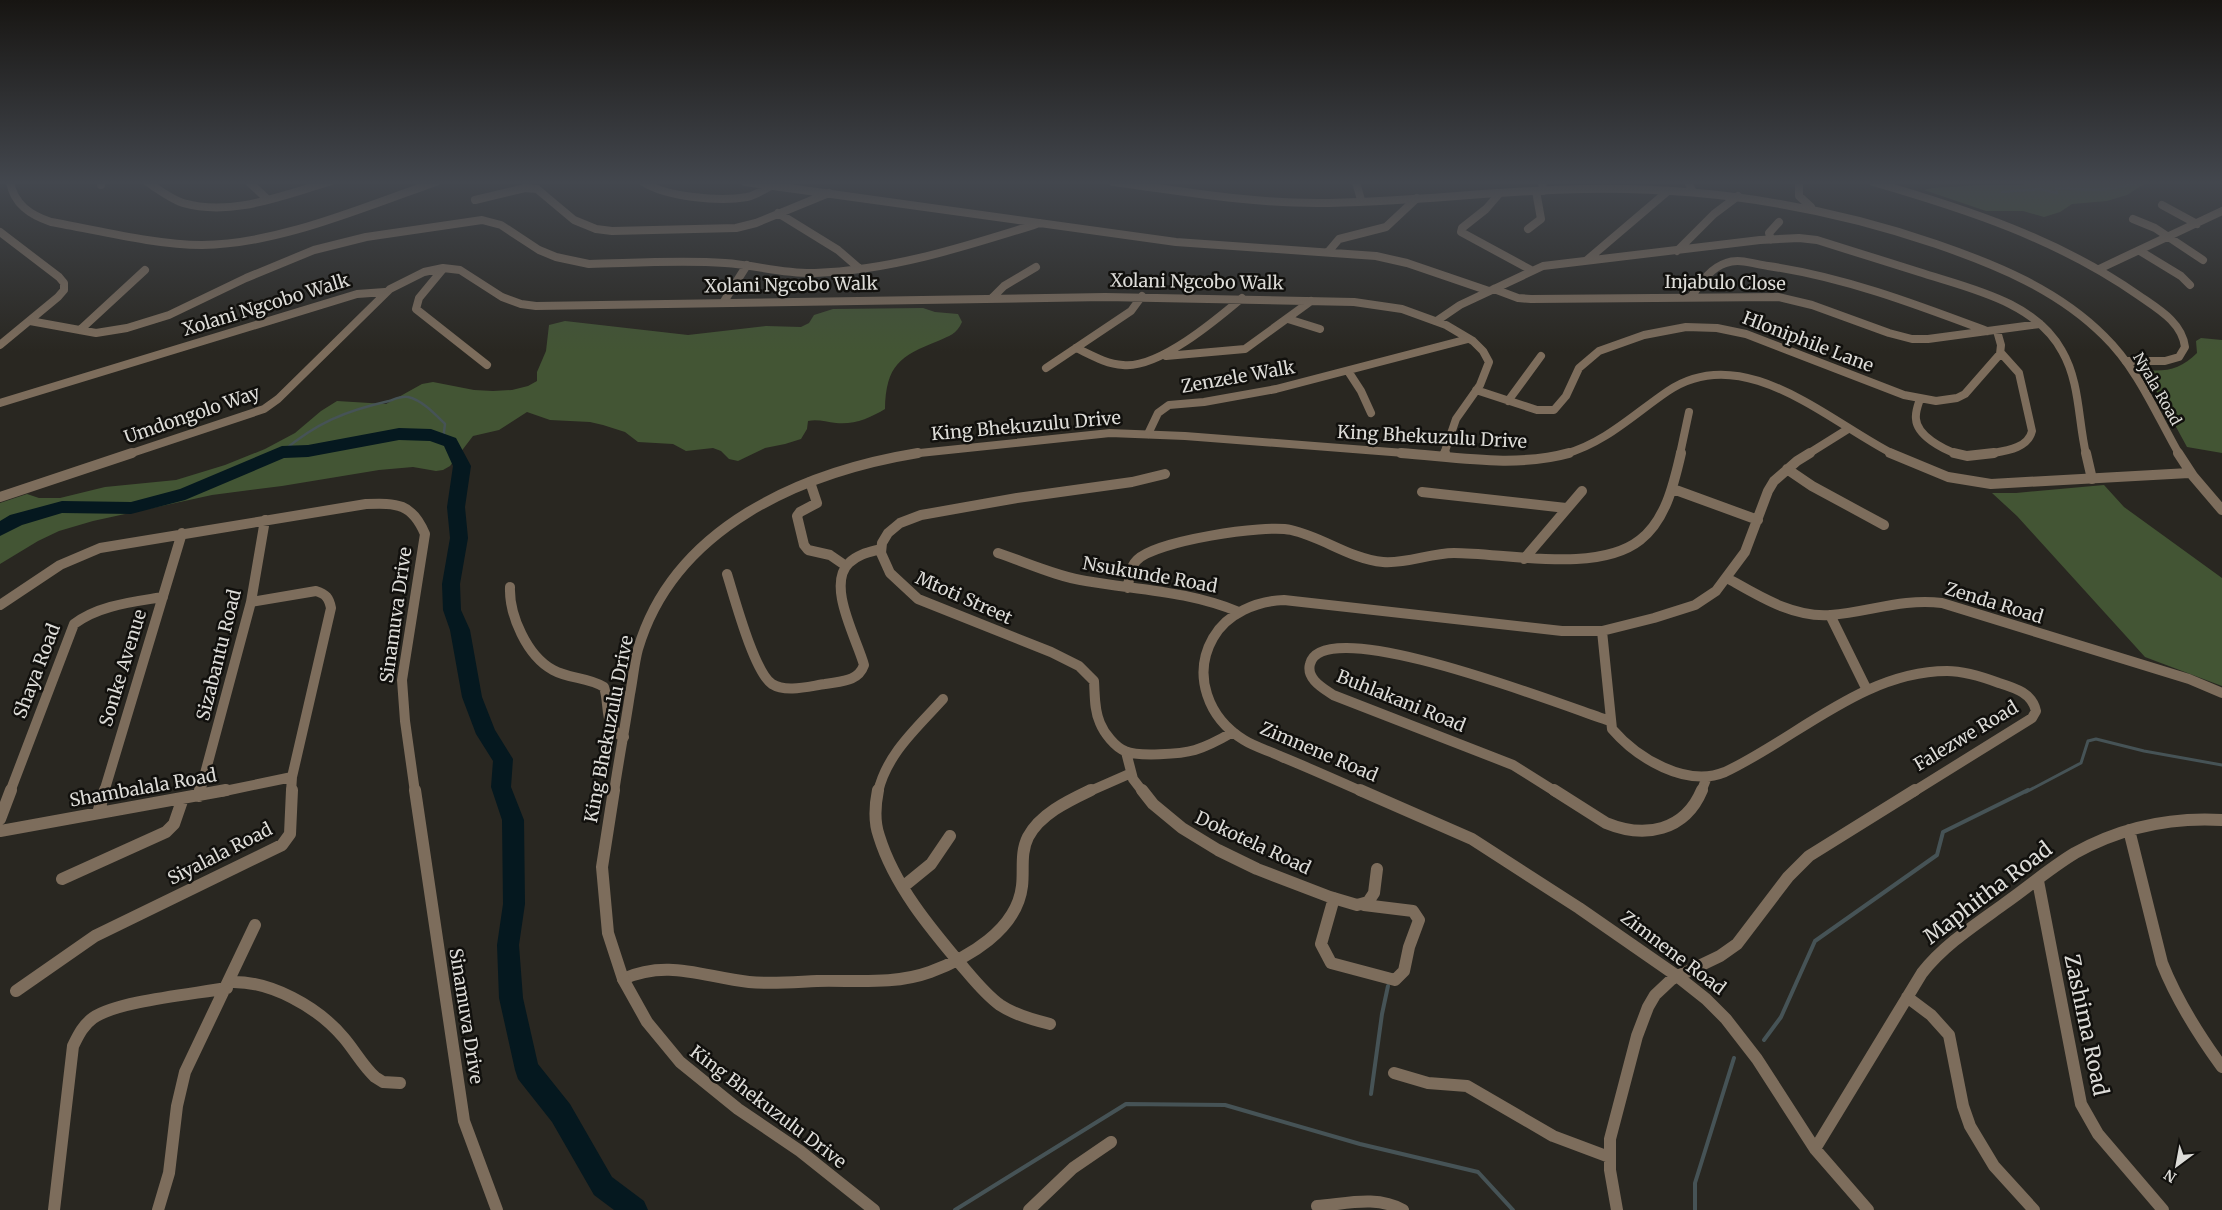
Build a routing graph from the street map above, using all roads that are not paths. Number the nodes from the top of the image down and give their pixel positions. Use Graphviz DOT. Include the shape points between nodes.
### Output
graph roads {
  1 [pos="7,238"];
  2 [pos="145,238"];
  3 [pos="258,238"];
  4 [pos="360,238"];
  5 [pos="521,238"];
  6 [pos="819,238"];
  7 [pos="991,238"];
  8 [pos="1151,238"];
  9 [pos="1341,238"];
  10 [pos="1473,238"];
  11 [pos="1611,238"];
  12 [pos="1689,238"];
  13 [pos="1792,238"];
  14 [pos="1803,238"];
  15 [pos="1921,238"];
  16 [pos="2037,238"];
  17 [pos="2164,238"];
  18 [pos="2170,238"];
  19 [pos="1771,240"];
  20 [pos="1677,250"];
  21 [pos="2140,251"];
  22 [pos="1328,252"];
  23 [pos="1587,260"];
  24 [pos="2203,260"];
  25 [pos="747,265"];
  26 [pos="1036,267"];
  27 [pos="860,268"];
  28 [pos="443,269"];
  29 [pos="2099,269"];
  30 [pos="145,270"];
  31 [pos="1531,270"];
  32 [pos="2190,285"];
  33 [pos="1492,290"];
  34 [pos="385,292"];
  35 [pos="1142,296"];
  36 [pos="1691,297"];
  37 [pos="992,298"];
  38 [pos="1242,298"];
  39 [pos="1311,301"];
  40 [pos="724,302"];
  41 [pos="1288,319"];
  42 [pos="1438,320"];
  43 [pos="30,321"];
  44 [pos="2040,324"];
  45 [pos="80,330"];
  46 [pos="1320,330"];
  47 [pos="1992,331"];
  48 [pos="1468,339"];
  49 [pos="0,345"];
  50 [pos="1076,348"];
  51 [pos="2001,353"];
  52 [pos="1164,356"];
  53 [pos="1541,356"];
  54 [pos="2126,361"];
  55 [pos="487,364"];
  56 [pos="1046,368"];
  57 [pos="1348,371"];
  58 [pos="1476,390"];
  59 [pos="1920,399"];
  60 [pos="1508,401"];
  61 [pos="0,403"];
  62 [pos="1690,412"];
  63 [pos="1371,413"];
  64 [pos="1848,429"];
  65 [pos="1148,434"];
  66 [pos="1444,456"];
  67 [pos="1787,469"];
  68 [pos="2189,473"];
  69 [pos="1165,474"];
  70 [pos="2092,480"];
  71 [pos="810,482"];
  72 [pos="1672,490"];
  73 [pos="1582,491"];
  74 [pos="1422,492"];
  75 [pos="0,497"];
  76 [pos="1566,508"];
  77 [pos="2222,510"];
  78 [pos="265,520"];
  79 [pos="1758,520"];
  80 [pos="1884,525"];
  81 [pos="182,533"];
  82 [pos="881,549"];
  83 [pos="998,553"];
  84 [pos="1524,559"];
  85 [pos="846,566"];
  86 [pos="727,574"];
  87 [pos="1727,578"];
  88 [pos="510,587"];
  89 [pos="1128,588"];
  90 [pos="163,597"];
  91 [pos="251,602"];
  92 [pos="0,605"];
  93 [pos="1239,612"];
  94 [pos="1830,615"];
  95 [pos="1602,631"];
  96 [pos="1867,690"];
  97 [pos="2222,693"];
  98 [pos="943,699"];
  99 [pos="1610,721"];
  100 [pos="1233,732"];
  101 [pos="624,737"];
  102 [pos="1126,752"];
  103 [pos="1129,774"];
  104 [pos="292,777"];
  105 [pos="1707,777"];
  106 [pos="199,796"];
  107 [pos="183,798"];
  108 [pos="98,813"];
  109 [pos="0,819"];
  110 [pos="2222,820"];
  111 [pos="2129,830"];
  112 [pos="0,831"];
  113 [pos="950,836"];
  114 [pos="1377,869"];
  115 [pos="62,879"];
  116 [pos="2038,881"];
  117 [pos="904,886"];
  118 [pos="1334,898"];
  119 [pos="1364,905"];
  120 [pos="255,925"];
  121 [pos="956,959"];
  122 [pos="1676,976"];
  123 [pos="623,979"];
  124 [pos="228,985"];
  125 [pos="16,991"];
  126 [pos="1907,997"];
  127 [pos="1050,1024"];
  128 [pos="2222,1067"];
  129 [pos="1394,1072"];
  130 [pos="400,1083"];
  131 [pos="1111,1142"];
  132 [pos="1816,1149"];
  133 [pos="1609,1157"];
  134 [pos="1317,1206"];
  135 [pos="54,1210"];
  136 [pos="158,1210"];
  137 [pos="497,1210"];
  138 [pos="874,1210"];
  139 [pos="1029,1210"];
  140 [pos="1403,1210"];
  141 [pos="1617,1210"];
  142 [pos="1868,1210"];
  143 [pos="2034,1210"];
  144 [pos="2163,1210"];
  1 -- 43 [label="street" via="64,283 64,290 58,297"];
  2 -- 3 [label="street" via="207,245"];
  4 -- 45 [label="street" via="290,259 154,320 112,331"];
  5 -- 25 [label="street" via="539,250 589,264 716,262"];
  6 -- 27 [label="street"];
  7 -- 27 [label="street" via="951,251"];
  8 -- 22 [label="street, Injabulo Close" via="1198,245"];
  9 -- 22 [label="street"];
  10 -- 31 [label="street"];
  11 -- 23 [label="street"];
  12 -- 20 [label="street"];
  13 -- 19 [label="street"];
  14 -- 44 [label="street" via="1942,278 2002,299"];
  15 -- 54 [label="street, Nyala Road" via="1975,257 2054,296 2082,315"];
  16 -- 29 [label="street"];
  17 -- 21 [label="street"];
  18 -- 24 [label="street"];
  19 -- 20 [label="street"];
  20 -- 23 [label="street"];
  21 -- 29 [label="street"];
  21 -- 32 [label="street"];
  22 -- 33 [label="street, Injabulo Close" via="1386,258"];
  23 -- 31 [label="street"];
  25 -- 27 [label="street" via="800,273"];
  25 -- 40 [label="street"];
  26 -- 37 [label="street" via="1004,286"];
  28 -- 34 [label="street, Xolani Ngcobo Walk" via="407,280"];
  28 -- 40 [label="street, Xolani Ngcobo Walk" via="458,270 503,298 523,305"];
  28 -- 55 [label="street" via="417,301 416,309"];
  29 -- 54 [label="street" via="2160,311 2183,336 2183,352 2172,360"];
  30 -- 45 [label="street"];
  31 -- 33 [label="street"];
  33 -- 36 [label="street, Injabulo Close" via="1531,299"];
  33 -- 42 [label="street"];
  34 -- 61 [label="street, Xolani Ngcobo Walk" via="357,294"];
  34 -- 75 [label="street, Umdongolo Way" via="268,406"];
  35 -- 37 [label="street, Xolani Ngcobo Walk"];
  35 -- 38 [label="street, Xolani Ngcobo Walk"];
  35 -- 50 [label="street" via="1131,311"];
  36 -- 47 [label="street, Injabulo Close" via="1787,298 1914,339"];
  36 -- 47 [label="street" via="1721,265 1742,262 1836,278"];
  37 -- 40 [label="street, Xolani Ngcobo Walk"];
  38 -- 39 [label="street, Xolani Ngcobo Walk"];
  38 -- 52 [label="street"];
  39 -- 41 [label="street"];
  39 -- 42 [label="street, Xolani Ngcobo Walk" via="1391,306"];
  41 -- 46 [label="street"];
  41 -- 52 [label="street" via="1245,349"];
  42 -- 48 [label="street, Xolani Ngcobo Walk"];
  43 -- 45 [label="street"];
  43 -- 49 [label="street"];
  44 -- 47 [label="street, Injabulo Close"];
  44 -- 70 [label="street" via="2061,346 2071,366"];
  47 -- 51 [label="street" via="2002,344"];
  48 -- 57 [label="street, Zenzele Walk"];
  48 -- 58 [label="street, Xolani Ngcobo Walk" via="1487,356 1489,362"];
  50 -- 52 [label="street" via="1096,359 1125,366 1144,365"];
  50 -- 56 [label="street"];
  51 -- 59 [label="street, Hloniphile Lane" via="1962,396 1942,401"];
  51 -- 59 [label="street" via="2020,373 2031,422 2031,434 2026,441 1978,456 1953,454 1921,430 1915,419"];
  53 -- 60 [label="street"];
  54 -- 68 [label="street, Nyala Road"];
  57 -- 63 [label="street"];
  57 -- 65 [label="street, Zenzele Walk" via="1268,391 1170,405 1158,413"];
  58 -- 60 [label="street, Hloniphile Lane"];
  58 -- 66 [label="street, Xolani Ngcobo Walk" via="1450,430"];
  59 -- 60 [label="street, Hloniphile Lane" via="1886,389 1746,334 1728,329 1694,327 1619,342 1596,352 1584,362 1554,410 1537,410"];
  62 -- 72 [label="street"];
  64 -- 66 [label="street, King Bhekuzulu Drive" via="1774,385 1743,376 1713,375 1679,384 1605,436 1564,455 1523,461"];
  64 -- 67 [label="street, Zimnene Road"];
  64 -- 70 [label="street, King Bhekuzulu Drive" via="1907,461 1958,480 2009,485"];
  65 -- 66 [label="street, King Bhekuzulu Drive"];
  65 -- 71 [label="street, King Bhekuzulu Drive" via="1077,435 898,456"];
  67 -- 79 [label="street, Zimnene Road" via="1768,491"];
  67 -- 80 [label="street"];
  68 -- 70 [label="street, King Bhekuzulu Drive"];
  68 -- 77 [label="street, Nyala Road"];
  69 -- 82 [label="street" via="1142,481 1015,497 923,515 900,524 889,534"];
  71 -- 85 [label="street" via="816,504 797,516 804,545 811,551 830,555"];
  71 -- 101 [label="street, King Bhekuzulu Drive" via="741,515 700,548 674,577 657,603 638,650"];
  72 -- 79 [label="street"];
  72 -- 84 [label="street" via="1654,525 1639,541 1627,547 1575,560"];
  73 -- 76 [label="street"];
  74 -- 76 [label="street"];
  76 -- 84 [label="street"];
  78 -- 81 [label="street, Sinamuva Drive"];
  78 -- 91 [label="street, Sizabantu Road"];
  78 -- 137 [label="street, Sinamuva Drive" via="390,503 406,507 420,519 425,534 402,695 464,1121"];
  79 -- 87 [label="street, Zimnene Road" via="1745,552"];
  81 -- 90 [label="street, Sonke Avenue"];
  81 -- 92 [label="street, Sinamuva Drive" via="87,552 60,565"];
  82 -- 85 [label="street" via="863,554"];
  82 -- 102 [label="street, Mtoti Street" via="888,574 918,599 1051,652 1084,670 1095,684 1100,724 1114,744"];
  83 -- 89 [label="street, Nsukunde Road" via="1083,581"];
  84 -- 89 [label="street" via="1454,553 1411,561 1383,562 1360,557 1303,532 1262,528 1148,553 1140,557 1132,568"];
  85 -- 86 [label="street" via="840,584 842,601 863,661 863,670 850,681 798,687 777,686 765,679"];
  87 -- 94 [label="street, Zenda Road" via="1784,606"];
  87 -- 95 [label="street, Zimnene Road" via="1716,591 1695,605"];
  88 -- 101 [label="street" via="512,608 540,660 554,671 593,680 604,687 609,724"];
  89 -- 93 [label="street, Nsukunde Road" via="1204,598"];
  90 -- 108 [label="street, Sonke Avenue"];
  90 -- 109 [label="street, Shaya Road" via="94,612 74,624"];
  91 -- 104 [label="street, Siyalala Road" via="316,591 329,599 331,608"];
  91 -- 106 [label="street, Sizabantu Road"];
  93 -- 95 [label="street, Zimnene Road" via="1269,602 1300,601 1562,632"];
  93 -- 100 [label="street, Zimnene Road" via="1214,633 1207,646 1202,670 1210,703"];
  94 -- 96 [label="street"];
  94 -- 97 [label="street, Zenda Road" via="1914,601 1942,603 2189,679"];
  95 -- 99 [label="street"];
  96 -- 105 [label="street, Falezwe Road" via="1731,769"];
  96 -- 122 [label="street, Falezwe Road" via="1917,675 1959,672 2018,690 2031,698 2036,711 2032,718 1809,856 1784,880 1737,943 1719,957"];
  98 -- 117 [label="street" via="891,759 877,795 879,837"];
  99 -- 105 [label="street" via="1618,738 1636,753 1675,770"];
  99 -- 105 [label="street, Buhlakani Road" via="1419,658 1331,648 1315,654 1309,668 1313,680 1333,695 1513,765 1622,830 1667,826 1684,818 1698,799"];
  100 -- 102 [label="street" via="1188,752"];
  100 -- 122 [label="street, Zimnene Road" via="1256,747 1472,839"];
  101 -- 123 [label="street, King Bhekuzulu Drive" via="602,867 608,934"];
  102 -- 103 [label="street, Dokotela Road"];
  103 -- 118 [label="street, Dokotela Road" via="1148,800 1181,829 1248,864"];
  103 -- 121 [label="street" via="1058,808 1040,822 1024,848 1020,898 1012,916 996,933"];
  104 -- 106 [label="street, Shambalala Road"];
  104 -- 125 [label="street, Siyalala Road" via="290,834 282,845 96,936"];
  106 -- 107 [label="street, Shambalala Road"];
  107 -- 108 [label="street, Shambalala Road"];
  107 -- 115 [label="street" via="174,824 166,832"];
  108 -- 112 [label="street, Shambalala Road"];
  110 -- 111 [label="street, Maphitha Road" via="2181,818"];
  111 -- 116 [label="street, Maphitha Road" via="2074,854"];
  111 -- 128 [label="street" via="2169,984 2183,1012"];
  113 -- 117 [label="street" via="930,866"];
  114 -- 119 [label="street" via="1373,897"];
  116 -- 126 [label="street, Maphitha Road" via="1947,946 1922,972"];
  116 -- 144 [label="street, Zashima Road" via="2081,1104 2098,1134"];
  117 -- 121 [label="street"];
  118 -- 119 [label="street, Dokotela Road"];
  118 -- 119 [label="street, Dokotela Road" via="1321,944 1331,963 1395,980 1404,971 1419,920 1413,911"];
  120 -- 124 [label="street"];
  121 -- 123 [label="street" via="921,975 900,979 751,982 655,969"];
  121 -- 127 [label="street" via="1003,1007"];
  122 -- 132 [label="street, Zimnene Road" via="1706,999 1738,1033"];
  122 -- 133 [label="street" via="1664,985 1648,1008 1638,1034 1611,1135"];
  123 -- 138 [label="street, King Bhekuzulu Drive" via="647,1022 680,1062"];
  124 -- 130 [label="street" via="248,981 282,993 338,1032 374,1076 382,1081"];
  124 -- 135 [label="street" via="118,1007 102,1013 82,1029 74,1046"];
  124 -- 136 [label="street" via="185,1072 169,1173"];
  126 -- 132 [label="street, Maphitha Road"];
  126 -- 143 [label="street" via="1949,1035 1970,1126 1994,1166"];
  129 -- 133 [label="street" via="1428,1083 1467,1086 1553,1136"];
  131 -- 139 [label="street" via="1073,1168"];
  132 -- 142 [label="street, Zimnene Road"];
  133 -- 141 [label="street"];
  134 -- 140 [label="street" via="1376,1200"];
}
